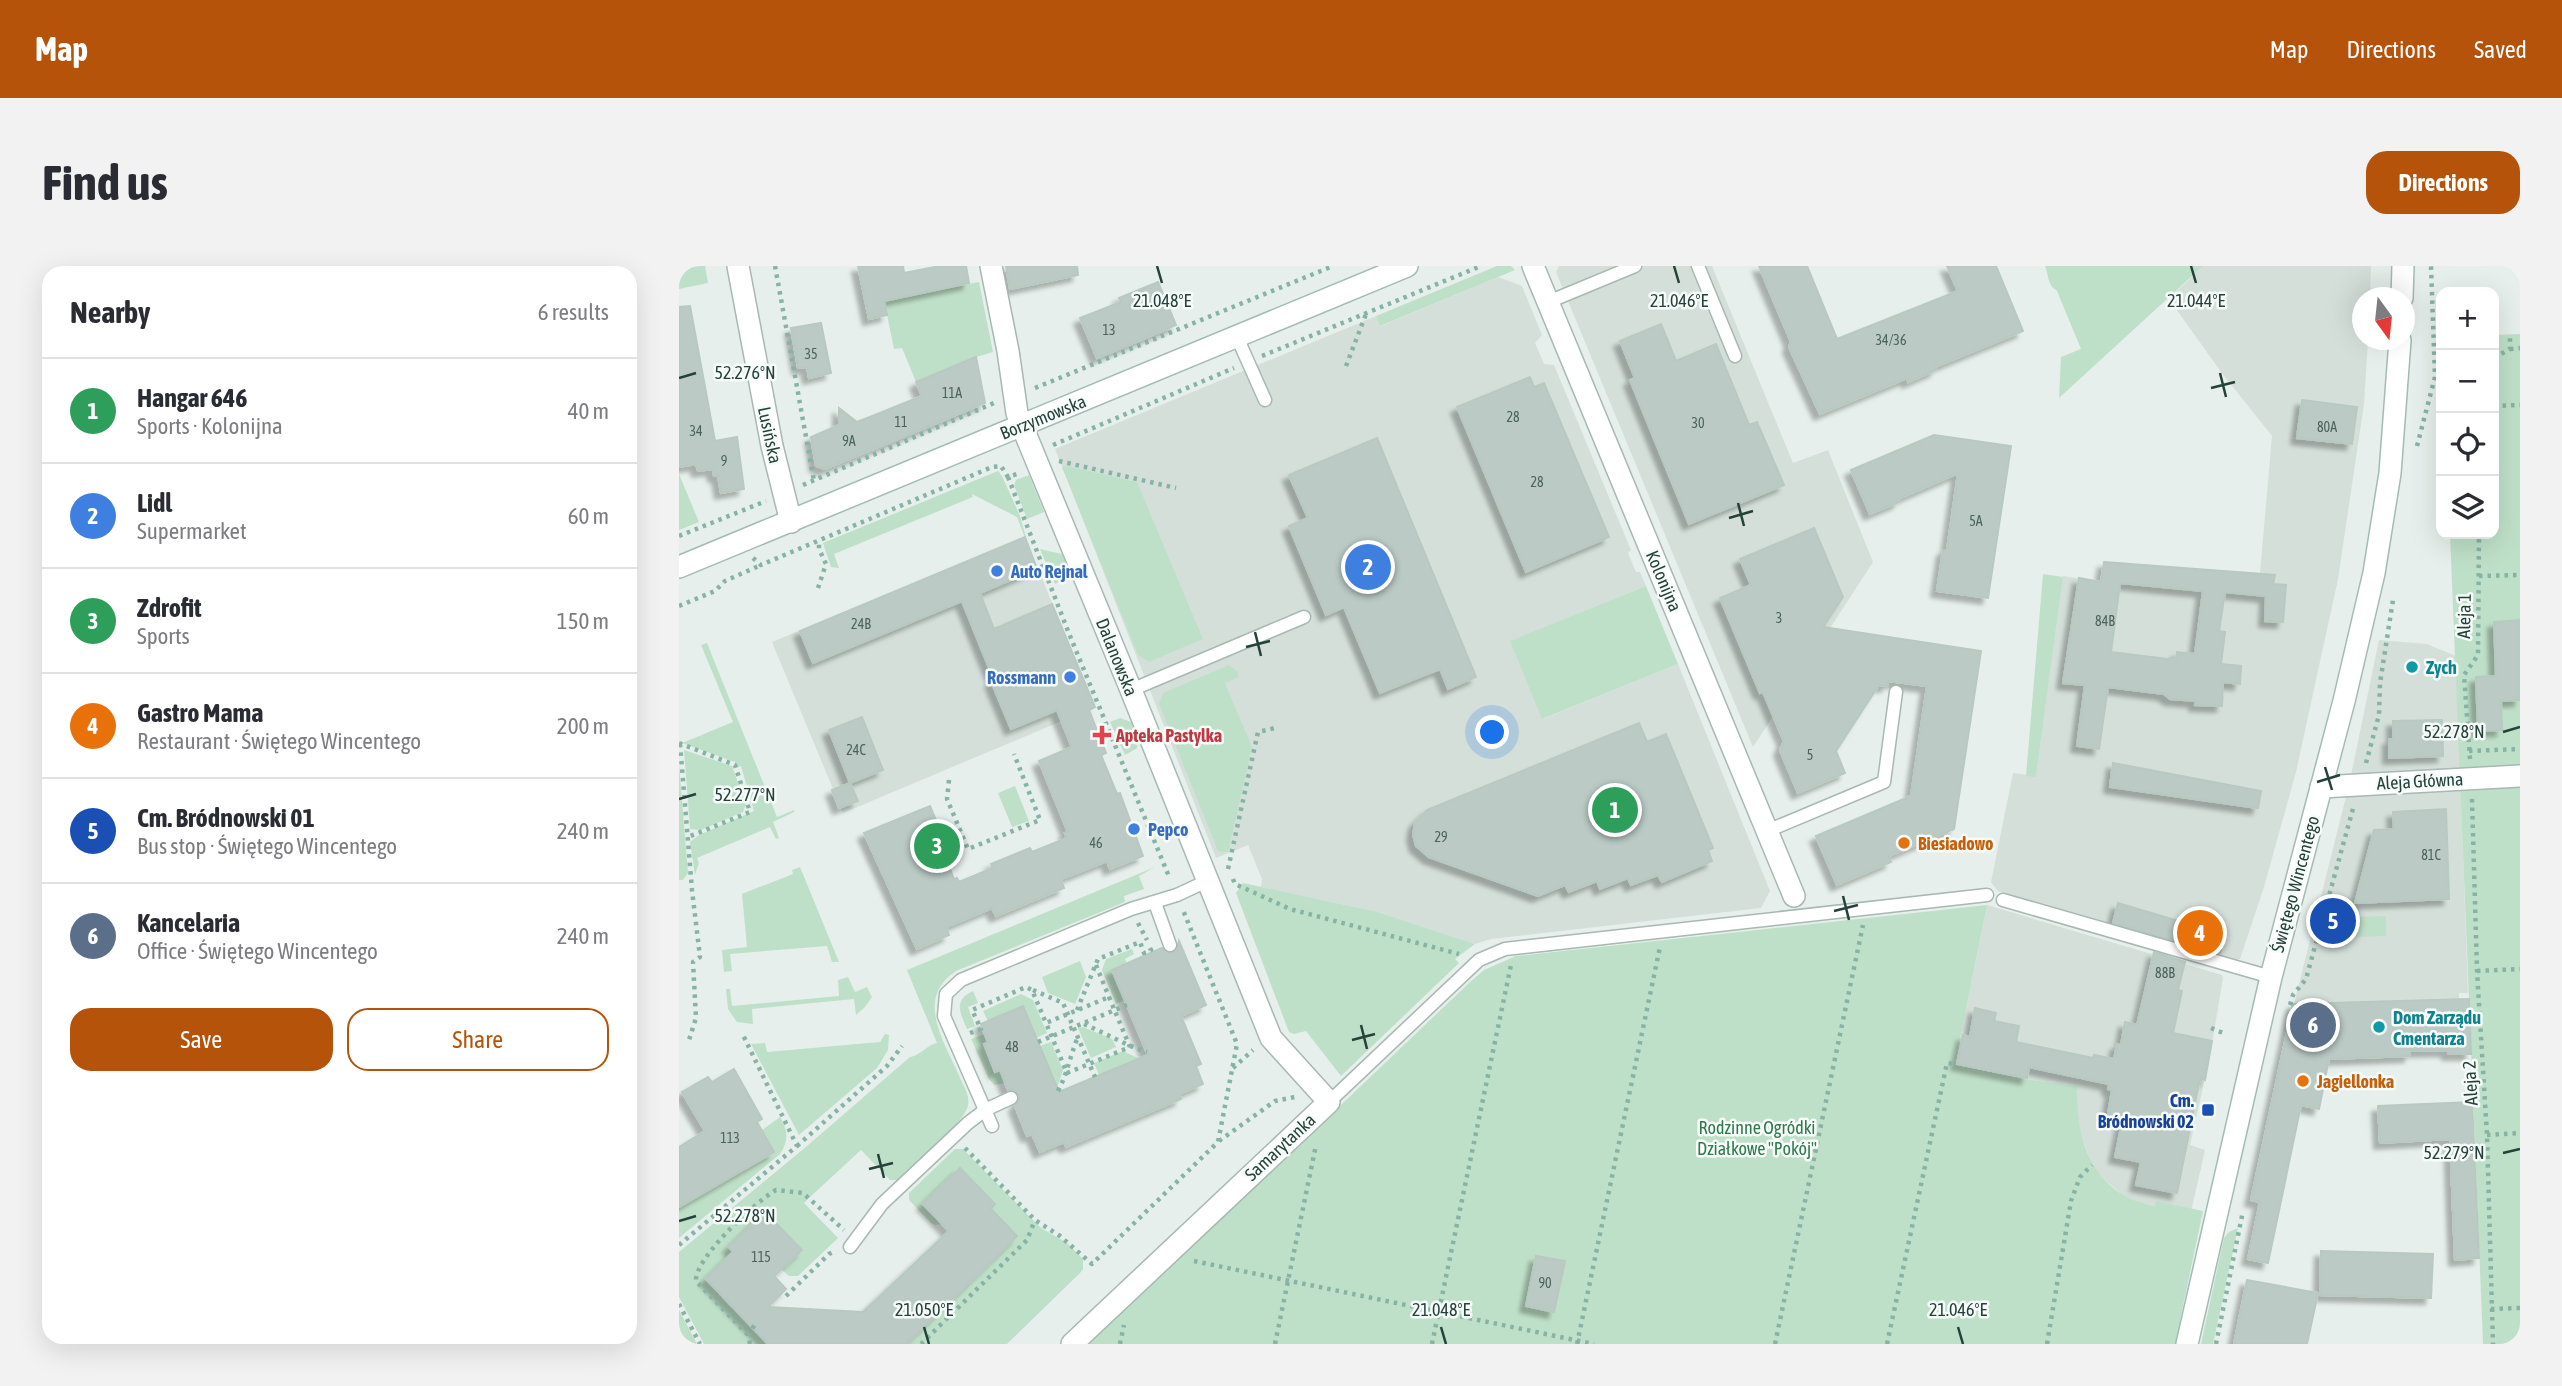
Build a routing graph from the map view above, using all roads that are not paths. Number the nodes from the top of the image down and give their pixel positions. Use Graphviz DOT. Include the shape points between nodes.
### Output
graph roads {
  1 [pos="737,266"];
  2 [pos="991,266"];
  3 [pos="1408,266"];
  4 [pos="1533,266"];
  5 [pos="1635,266"];
  6 [pos="1698,266"];
  7 [pos="2403,266"];
  8 [pos="2402,287"];
  9 [pos="1548,302"];
  10 [pos="1237,337"];
  11 [pos="2399,350"];
  12 [pos="1735,356"];
  13 [pos="1265,400"];
  14 [pos="1022,426"];
  15 [pos="791,522"];
  16 [pos="679,567"];
  17 [pos="1304,617"];
  18 [pos="1131,690"];
  19 [pos="1896,692"];
  20 [pos="2520,776"];
  21 [pos="2321,787"];
  22 [pos="1767,831"];
  23 [pos="1207,881"];
  24 [pos="1987,895"];
  25 [pos="1794,896"];
  26 [pos="2003,900"];
  27 [pos="1155,903"];
  28 [pos="1170,945"];
  29 [pos="2271,977"];
  30 [pos="1011,1098"];
  31 [pos="1328,1102"];
  32 [pos="985,1110"];
  33 [pos="992,1126"];
  34 [pos="853,1243"];
  35 [pos="1072,1344"];
  36 [pos="2187,1344"];
  1 -- 15 [label="street, Lusińska"];
  2 -- 14 [label="street, Dalanowska"];
  3 -- 10 [label="street, Borzymowska"];
  4 -- 9 [label="street, Kolonijna"];
  5 -- 9 [label="lane"];
  6 -- 12 [label="lane"];
  7 -- 8 [label="street"];
  9 -- 22 [label="street, Kolonijna"];
  10 -- 13 [label="lane"];
  10 -- 14 [label="street, Borzymowska"];
  11 -- 21 [label="street, Świętego Wincentego" via="2390,473 2378,550"];
  14 -- 15 [label="street, Borzymowska"];
  14 -- 18 [label="street, Dalanowska" via="1049,466"];
  15 -- 16 [label="street, Borzymowska"];
  17 -- 18 [label="lane"];
  18 -- 23 [label="street, Dalanowska"];
  19 -- 22 [label="lane" via="1884,782"];
  20 -- 21 [label="street, Aleja Główna"];
  21 -- 29 [label="street, Świętego Wincentego"];
  22 -- 25 [label="street, Kolonijna"];
  23 -- 27 [label="lane"];
  23 -- 31 [label="street, Dalanowska" via="1271,1038"];
  24 -- 31 [label="lane, Samarytanka" via="1505,949 1485,957"];
  26 -- 29 [label="lane"];
  27 -- 28 [label="lane"];
  27 -- 32 [label="lane" via="951,987 944,1016"];
  29 -- 36 [label="street, Świętego Wincentego"];
  30 -- 32 [label="lane"];
  31 -- 35 [label="street, Samarytanka"];
  32 -- 33 [label="lane"];
  32 -- 34 [label="lane" via="882,1203"];
}
